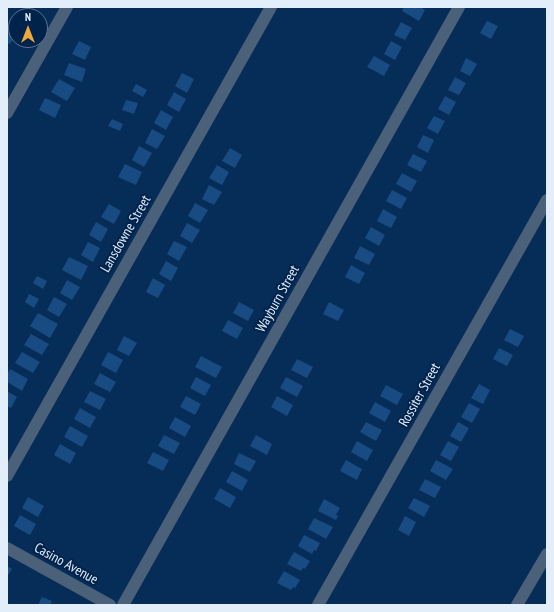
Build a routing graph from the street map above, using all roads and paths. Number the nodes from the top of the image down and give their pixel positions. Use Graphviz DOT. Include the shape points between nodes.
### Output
graph roads {
  1 [pos="67,7"];
  2 [pos="271,7"];
  3 [pos="459,7"];
  4 [pos="7,113"];
  5 [pos="547,200"];
  6 [pos="7,476"];
  7 [pos="7,548"];
  8 [pos="547,554"];
  9 [pos="110,605"];
  10 [pos="123,605"];
  11 [pos="318,605"];
  12 [pos="517,605"];
  1 -- 4 [label="street"];
  2 -- 6 [label="street, Lansdowne Street"];
  3 -- 10 [label="street, Wayburn Street"];
  5 -- 11 [label="street, Rossiter Street"];
  7 -- 9 [label="street, Casino Avenue"];
  8 -- 12 [label="street"];
}
